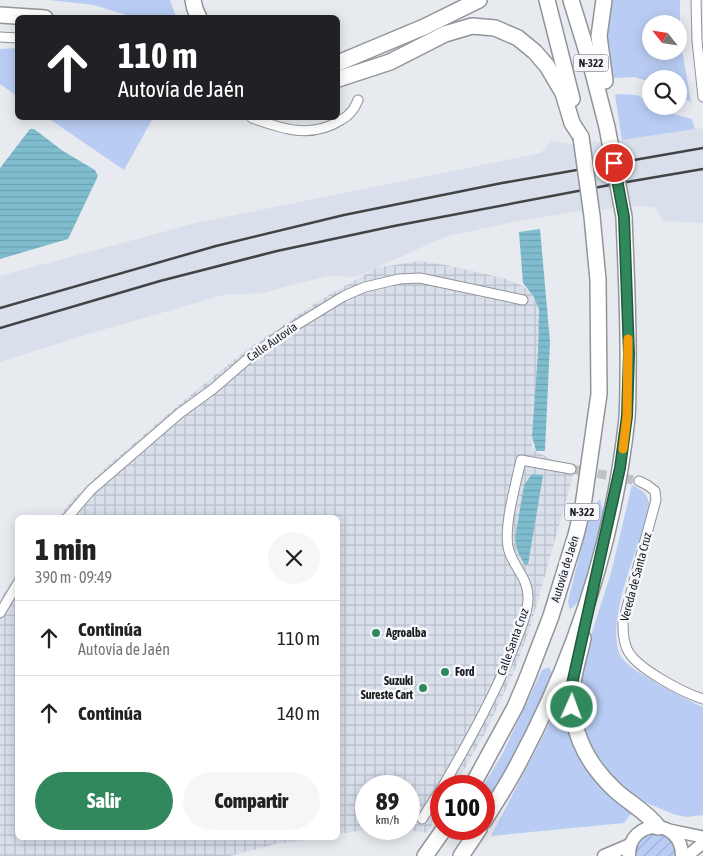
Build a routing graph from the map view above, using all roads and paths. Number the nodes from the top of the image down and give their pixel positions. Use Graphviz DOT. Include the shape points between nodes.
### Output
graph roads {
  1 [pos="193,0"];
  2 [pos="478,0"];
  3 [pos="547,0"];
  4 [pos="571,0"];
  5 [pos="604,0"];
  6 [pos="696,0"];
  7 [pos="198,15"];
  8 [pos="0,16"];
  9 [pos="15,17"];
  10 [pos="0,37"];
  11 [pos="15,38"];
  12 [pos="340,62"];
  13 [pos="345,77"];
  14 [pos="703,96"];
  15 [pos="358,100"];
  16 [pos="258,120"];
  17 [pos="607,127"];
  18 [pos="581,137"];
  19 [pos="523,300"];
  20 [pos="572,469"];
  21 [pos="639,481"];
  22 [pos="70,515"];
  23 [pos="603,550"];
  24 [pos="15,588"];
  25 [pos="0,613"];
  26 [pos="703,699"];
  27 [pos="449,775"];
  28 [pos="478,775"];
  29 [pos="495,803"];
  30 [pos="430,807"];
  31 [pos="422,819"];
  32 [pos="664,829"];
  33 [pos="703,837"];
  34 [pos="436,840"];
  35 [pos="472,840"];
  36 [pos="703,843"];
  37 [pos="630,850"];
  38 [pos="425,856"];
  39 [pos="461,856"];
  40 [pos="604,856"];
  41 [pos="682,856"];
  42 [pos="687,856"];
  1 -- 7 [label="highway"];
  2 -- 12 [label="highway"];
  3 -- 18 [label="highway, N-322"];
  4 -- 17 [label="highway, N-322"];
  5 -- 17 [label="highway" via="599,36 607,97"];
  6 -- 14 [label="street"];
  8 -- 9 [label="highway"];
  10 -- 11 [label="street"];
  13 -- 18 [label="highway" via="390,62 445,34 472,26 495,28 518,38 547,66"];
  15 -- 16 [label="street" via="350,114 333,125 309,132"];
  17 -- 23 [label="highway, N-322, bridge" via="624,217 629,354 627,416"];
  18 -- 28 [label="highway, Autovía de Jaén / N-322, bridge" via="598,280 599,394 583,506 551,616 528,676"];
  19 -- 22 [label="street, Calle Autovía" via="420,278 365,287 344,296 250,356 91,490"];
  20 -- 27 [label="street, Calle Santa Cruz" via="521,460 507,535 508,548 526,582 528,600 525,617 507,666"];
  21 -- 26 [label="street, Vereda de Santa Cruz" via="655,491 656,500 623,622 627,650 636,662 677,688"];
  23 -- 29 [label="highway, N-322" via="578,631 549,703 517,768"];
  23 -- 32 [label="highway" via="572,684 575,726 584,751 602,778"];
  24 -- 25 [label="street"];
  30 -- 31 [label="street, Calle Santa Cruz"];
  32 -- 33 [label="main road"];
  32 -- 37 [label="main road" via="649,828 640,832 634,837"];
  32 -- 41 [label="main road" via="679,840"];
  34 -- 38 [label="highway"];
  35 -- 39 [label="highway"];
  36 -- 42 [label="main road"];
  37 -- 40 [label="main road"];
}
